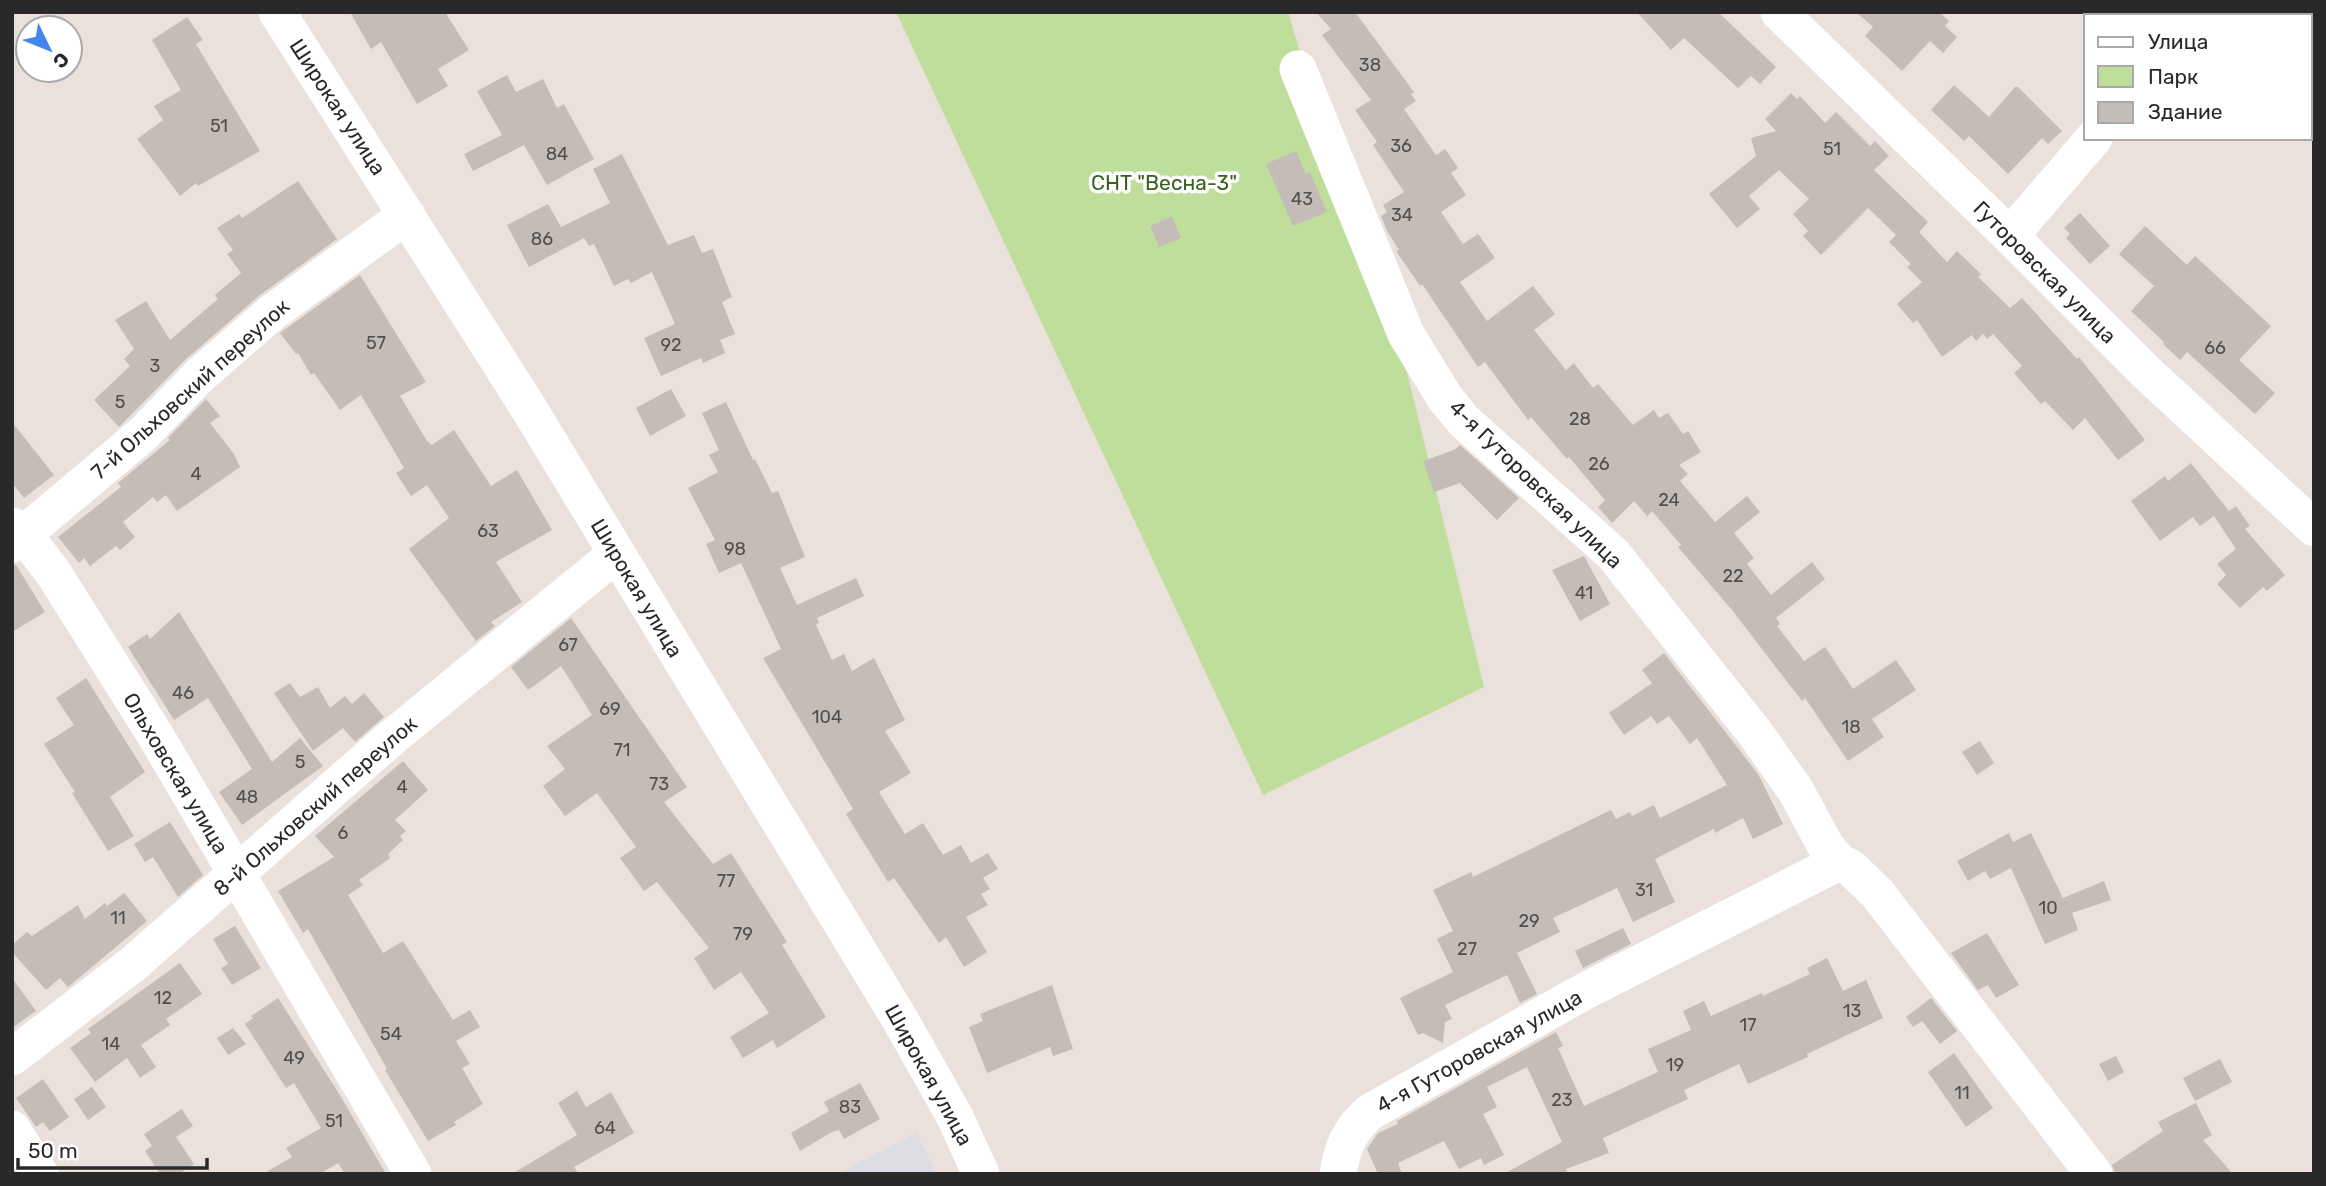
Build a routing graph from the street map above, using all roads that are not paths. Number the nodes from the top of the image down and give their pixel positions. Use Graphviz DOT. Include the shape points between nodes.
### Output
graph roads {
  1 [pos="277,12"];
  2 [pos="1779,12"];
  3 [pos="1298,69"];
  4 [pos="2092,140"];
  5 [pos="407,215"];
  6 [pos="2010,236"];
  7 [pos="2314,528"];
  8 [pos="16,535"];
  9 [pos="616,554"];
  10 [pos="1839,862"];
  11 [pos="236,874"];
  12 [pos="12,1057"];
  13 [pos="12,1129"];
  14 [pos="40,1174"];
  15 [pos="413,1174"];
  16 [pos="981,1174"];
  17 [pos="1338,1174"];
  18 [pos="2094,1174"];
  1 -- 5 [label="street, Широкая улица"];
  2 -- 6 [label="street, Гуторовская улица"];
  3 -- 10 [label="street, 4-я Гуторовская улица" via="1406,334 1446,398 1464,421 1613,554 1755,733"];
  4 -- 6 [label="street"];
  5 -- 8 [label="street, 7-й Ольховский переулок" via="274,311 199,376 143,433"];
  5 -- 9 [label="street, Широкая улица"];
  6 -- 7 [label="street, Гуторовская улица" via="2145,371"];
  8 -- 11 [label="street, Ольховская улица" via="54,574"];
  9 -- 11 [label="street, 8-й Ольховский переулок" via="390,739"];
  9 -- 16 [label="street, Широкая улица" via="898,1016 954,1115"];
  10 -- 17 [label="street, 4-я Гуторовская улица" via="1585,991 1370,1112 1356,1124 1341,1152"];
  10 -- 18 [label="street, 4-я Гуторовская улица" via="1877,893"];
  11 -- 12 [label="street, 8-й Ольховский переулок" via="133,964"];
  11 -- 15 [label="street, Ольховская улица"];
  13 -- 14 [label="street"];
}
